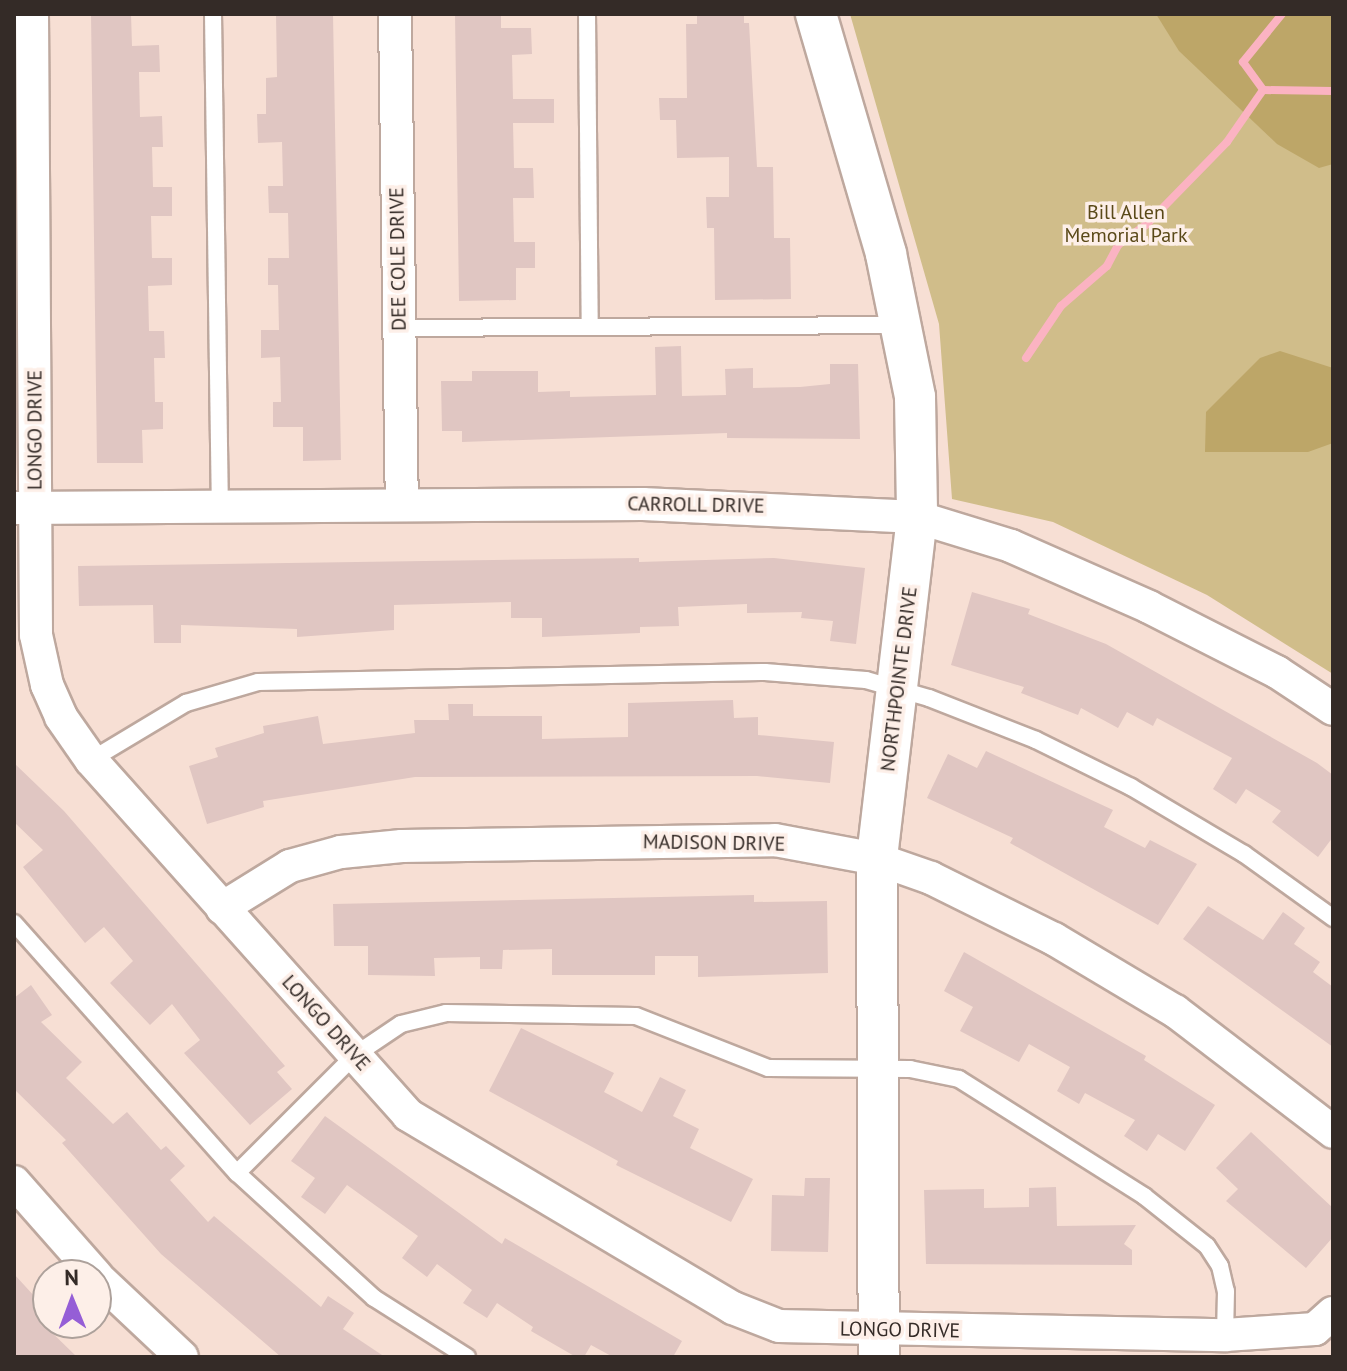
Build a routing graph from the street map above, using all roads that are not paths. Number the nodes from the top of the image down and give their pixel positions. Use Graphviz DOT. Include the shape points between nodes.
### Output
graph roads {
  1 [pos="32,14"];
  2 [pos="213,14"];
  3 [pos="395,14"];
  4 [pos="587,14"];
  5 [pos="816,14"];
  6 [pos="903,325"];
  7 [pos="590,327"];
  8 [pos="399,328"];
  9 [pos="402,504"];
  10 [pos="25,508"];
  11 [pos="220,508"];
  12 [pos="917,517"];
  13 [pos="896,689"];
  14 [pos="1333,709"];
  15 [pos="91,760"];
  16 [pos="877,859"];
  17 [pos="222,908"];
  18 [pos="1333,918"];
  19 [pos="14,923"];
  20 [pos="355,1055"];
  21 [pos="879,1068"];
  22 [pos="1333,1132"];
  23 [pos="237,1173"];
  24 [pos="14,1182"];
  25 [pos="82,1259"];
  26 [pos="112,1290"];
  27 [pos="1333,1313"];
  28 [pos="1225,1335"];
  29 [pos="879,1344"];
  30 [pos="182,1357"];
  31 [pos="467,1357"];
  1 -- 10 [label="street, LONGO DRIVE"];
  2 -- 11 [label="lane"];
  3 -- 8 [label="street, DEE COLE DRIVE"];
  4 -- 7 [label="lane"];
  5 -- 6 [label="street, NORTHPOINTE DRIVE"];
  6 -- 7 [label="lane"];
  6 -- 12 [label="street, NORTHPOINTE DRIVE" via="915,397"];
  7 -- 8 [label="lane"];
  8 -- 9 [label="street, DEE COLE DRIVE"];
  9 -- 11 [label="street, CARROLL DRIVE"];
  9 -- 12 [label="street, CARROLL DRIVE" via="674,504"];
  10 -- 11 [label="street, CARROLL DRIVE"];
  10 -- 15 [label="street, LONGO DRIVE" via="36,635 47,685 61,717"];
  12 -- 13 [label="street, NORTHPOINTE DRIVE"];
  12 -- 14 [label="street, CARROLL DRIVE" via="1011,546 1149,607 1277,672"];
  13 -- 15 [label="lane" via="866,680 765,672 258,682 186,703"];
  13 -- 16 [label="street, NORTHPOINTE DRIVE"];
  13 -- 18 [label="lane" via="1036,740 1131,787 1244,854"];
  15 -- 17 [label="street, LONGO DRIVE"];
  16 -- 17 [label="street, MADISON DRIVE" via="775,840 402,846 341,852 290,866"];
  16 -- 21 [label="street, NORTHPOINTE DRIVE"];
  16 -- 22 [label="street, MADISON DRIVE" via="931,878 1054,939 1175,1011"];
  17 -- 20 [label="street, LONGO DRIVE"];
  19 -- 23 [label="lane"];
  20 -- 21 [label="lane" via="401,1024 446,1013 636,1016 768,1068"];
  20 -- 23 [label="lane"];
  20 -- 29 [label="street, LONGO DRIVE" via="408,1115 733,1308 779,1326"];
  21 -- 28 [label="lane" via="959,1079 1144,1196 1207,1246 1220,1266"];
  21 -- 29 [label="street, NORTHPOINTE DRIVE"];
  23 -- 31 [label="lane" via="374,1298"];
  24 -- 25 [label="street"];
  26 -- 30 [label="street"];
  27 -- 28 [label="street, LONGO DRIVE" via="1315,1329"];
  28 -- 29 [label="street, LONGO DRIVE"];
}
